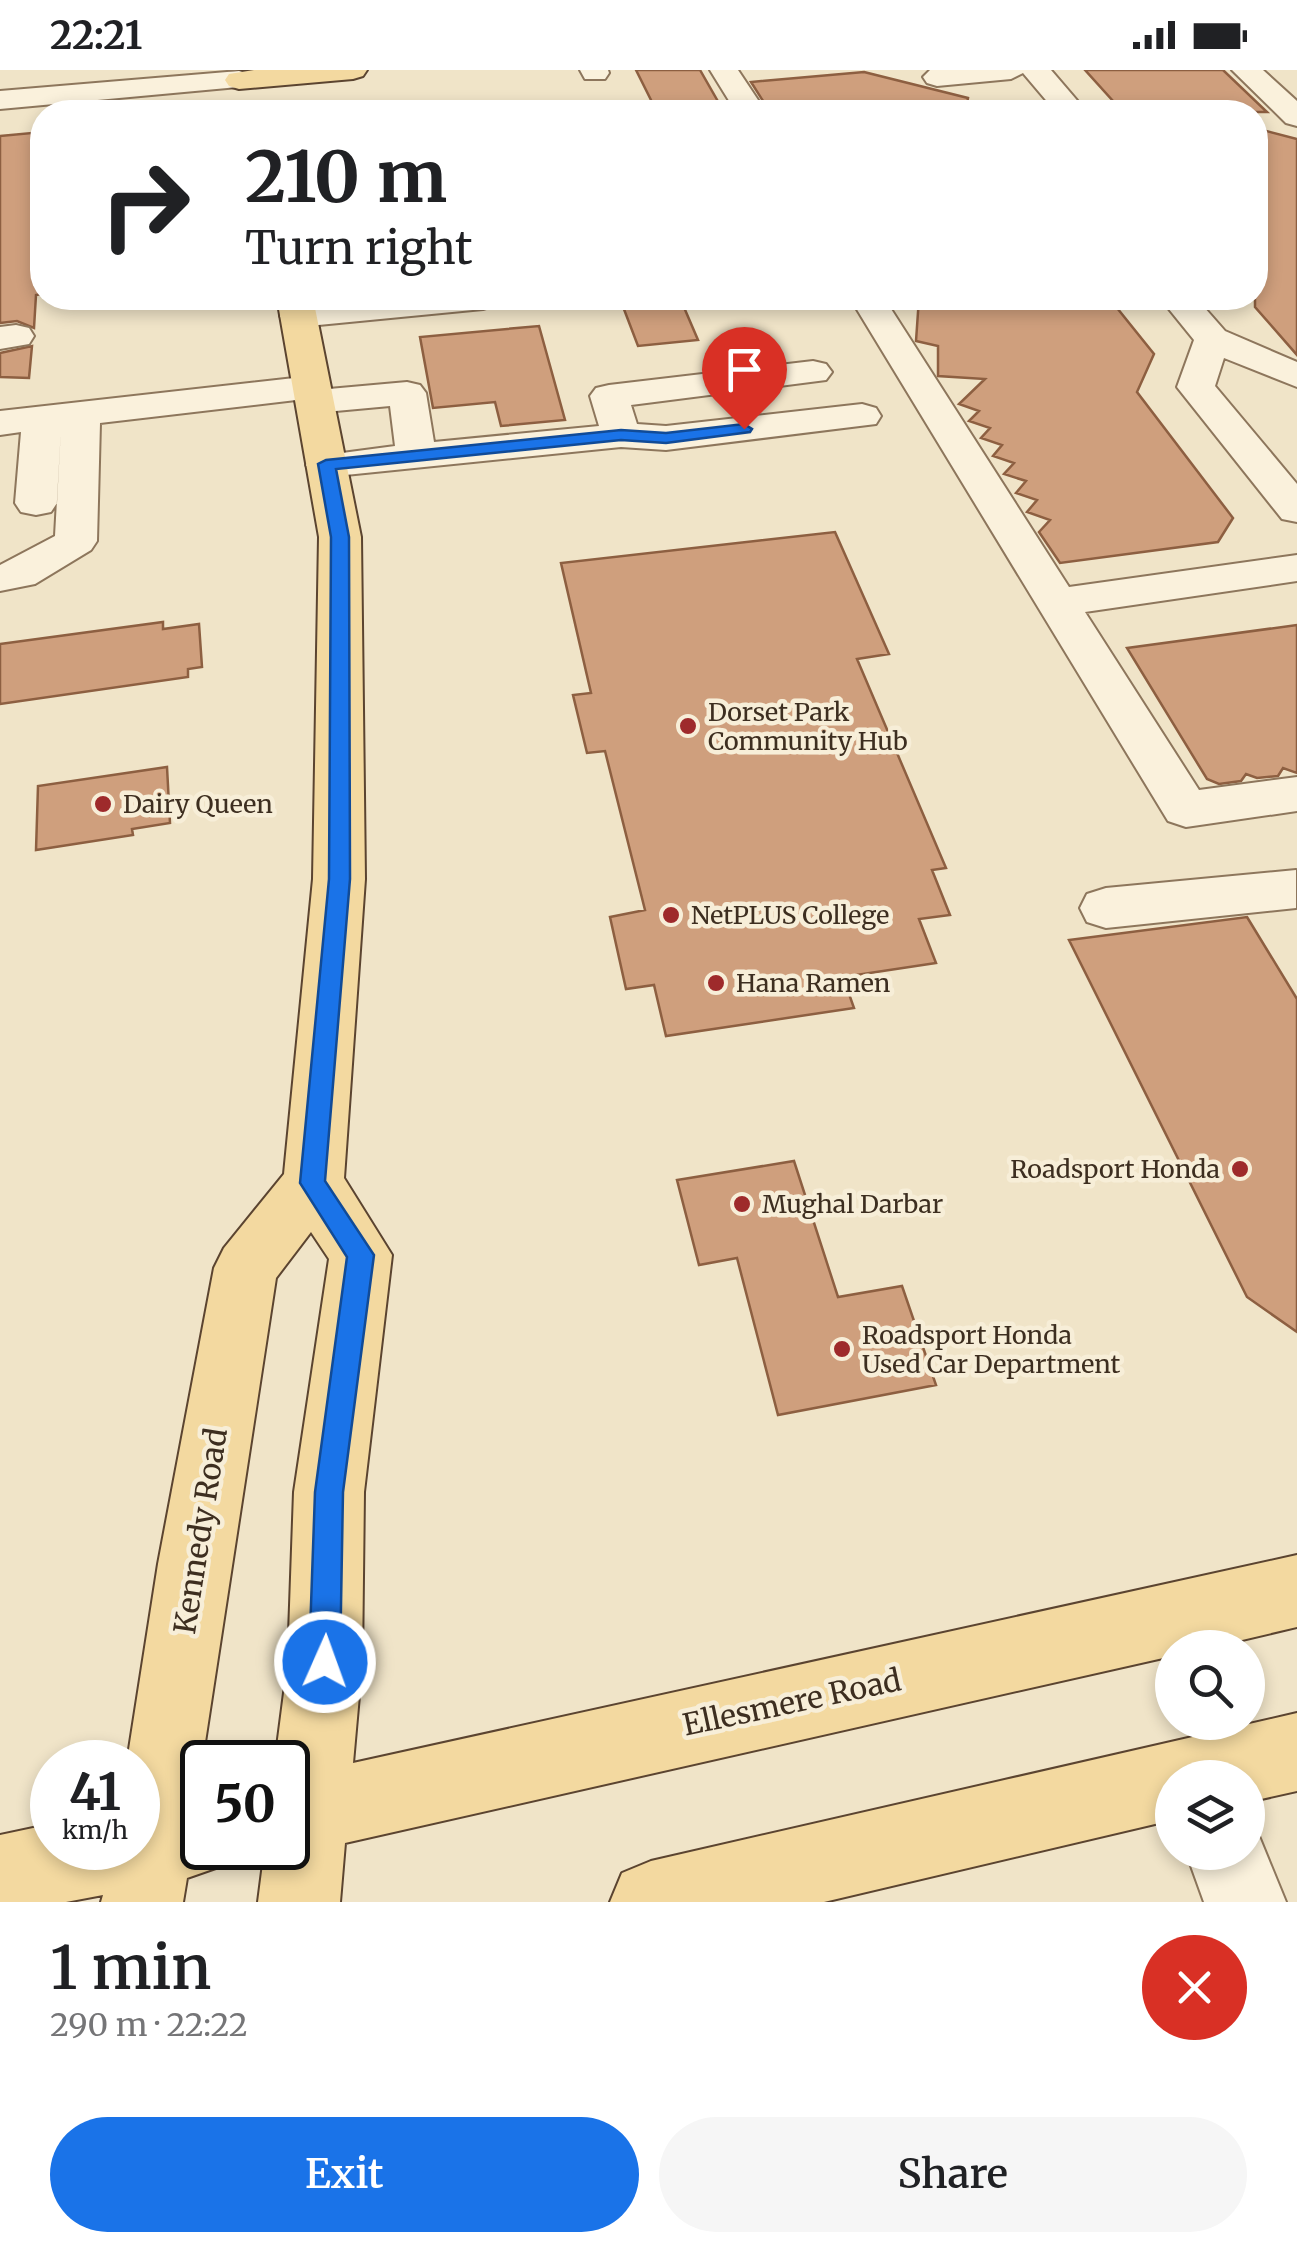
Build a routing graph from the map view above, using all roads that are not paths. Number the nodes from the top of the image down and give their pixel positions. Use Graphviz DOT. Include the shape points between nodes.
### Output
graph roads {
  1 [pos="353,70"];
  2 [pos="724,70"];
  3 [pos="1011,70"];
  4 [pos="1035,70"];
  5 [pos="1246,70"];
  6 [pos="934,73"];
  7 [pos="239,75"];
  8 [pos="300,82"];
  9 [pos="75,92"];
  10 [pos="0,100"];
  11 [pos="241,100"];
  12 [pos="743,100"];
  13 [pos="956,100"];
  14 [pos="1061,100"];
  15 [pos="1297,117"];
  16 [pos="298,310"];
  17 [pos="875,310"];
  18 [pos="1188,310"];
  19 [pos="1212,339"];
  20 [pos="812,372"];
  21 [pos="1297,376"];
  22 [pos="313,394"];
  23 [pos="476,410"];
  24 [pos="862,416"];
  25 [pos="61,417"];
  26 [pos="0,423"];
  27 [pos="621,435"];
  28 [pos="482,449"];
  29 [pos="416,456"];
  30 [pos="326,464"];
  31 [pos="36,503"];
  32 [pos="1297,510"];
  33 [pos="1297,568"];
  34 [pos="0,578"];
  35 [pos="1059,602"];
  36 [pos="1297,794"];
  37 [pos="1296,889"];
  38 [pos="1106,908"];
  39 [pos="313,1183"];
  40 [pos="1297,1591"];
  41 [pos="1297,1752"];
  42 [pos="310,1753"];
  43 [pos="1263,1760"];
  44 [pos="1155,1786"];
  45 [pos="310,1812"];
  46 [pos="166,1861"];
  47 [pos="300,1870"];
  48 [pos="1233,1870"];
  49 [pos="0,1875"];
  50 [pos="746,1891"];
  51 [pos="300,1902"];
  52 [pos="651,1902"];
  53 [pos="1246,1902"];
  1 -- 8 [label="main road"];
  2 -- 12 [label="street"];
  3 -- 6 [label="street"];
  4 -- 14 [label="street"];
  5 -- 15 [label="street"];
  6 -- 13 [label="street"];
  7 -- 8 [label="main road"];
  7 -- 9 [label="street"];
  7 -- 11 [label="main road"];
  9 -- 10 [label="street"];
  16 -- 22 [label="main road"];
  17 -- 35 [label="street"];
  18 -- 19 [label="street"];
  19 -- 21 [label="street"];
  19 -- 32 [label="street" via="1196,387"];
  20 -- 27 [label="street" via="609,396"];
  22 -- 25 [label="street"];
  22 -- 29 [label="street" via="407,393"];
  22 -- 30 [label="main road"];
  23 -- 28 [label="street"];
  24 -- 27 [label="street" via="666,438"];
  25 -- 26 [label="street"];
  25 -- 31 [label="street"];
  25 -- 34 [label="street" via="76,540 20,575"];
  27 -- 28 [label="street"];
  28 -- 29 [label="street"];
  29 -- 30 [label="street"];
  30 -- 39 [label="main road" via="340,537 340,879"];
  33 -- 35 [label="street"];
  35 -- 36 [label="street" via="1186,810"];
  37 -- 38 [label="street"];
  39 -- 42 [label="main road" via="361,1255 329,1492 325,1662"];
  39 -- 46 [label="main road, Kennedy Road" via="246,1268 194,1564"];
  40 -- 45 [label="main road, Ellesmere Road"];
  41 -- 43 [label="main road"];
  44 -- 50 [label="main road"];
  46 -- 49 [label="main road"];
  47 -- 51 [label="main road"];
  48 -- 53 [label="street"];
  50 -- 52 [label="main road"];
}
